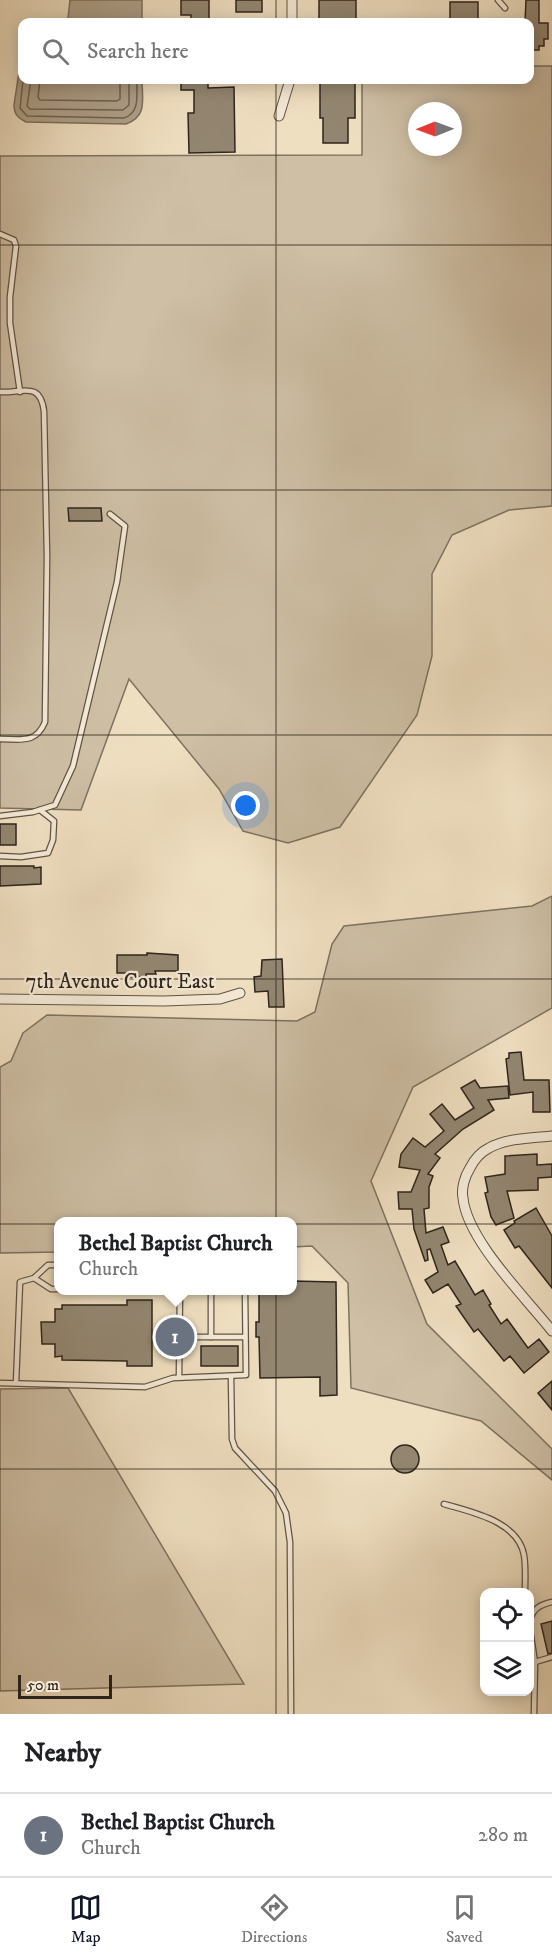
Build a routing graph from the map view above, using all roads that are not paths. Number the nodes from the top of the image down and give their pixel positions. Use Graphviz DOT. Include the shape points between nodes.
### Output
graph roads {
  1 [pos="292,0"];
  2 [pos="498,0"];
  3 [pos="505,8"];
  4 [pos="292,18"];
  5 [pos="289,84"];
  6 [pos="279,116"];
  7 [pos="0,234"];
  8 [pos="0,392"];
  9 [pos="20,392"];
  10 [pos="110,514"];
  11 [pos="0,739"];
  12 [pos="40,810"];
  13 [pos="0,816"];
  14 [pos="0,856"];
  15 [pos="240,993"];
  16 [pos="0,999"];
  17 [pos="552,1136"];
  18 [pos="54,1265"];
  19 [pos="34,1278"];
  20 [pos="54,1289"];
  21 [pos="180,1295"];
  22 [pos="211,1295"];
  23 [pos="245,1295"];
  24 [pos="552,1331"];
  25 [pos="179,1337"];
  26 [pos="211,1337"];
  27 [pos="246,1337"];
  28 [pos="231,1376"];
  29 [pos="179,1377"];
  30 [pos="0,1383"];
  31 [pos="16,1383"];
  32 [pos="444,1504"];
  33 [pos="525,1588"];
  34 [pos="552,1602"];
  35 [pos="534,1610"];
  36 [pos="532,1642"];
  37 [pos="552,1657"];
  38 [pos="535,1662"];
  39 [pos="291,1714"];
  40 [pos="534,1714"];
  1 -- 4 [label="street"];
  2 -- 3 [label="lane"];
  5 -- 6 [label="street"];
  7 -- 9 [label="lane" via="14,240 16,246 10,323"];
  8 -- 9 [label="lane"];
  9 -- 11 [label="lane" via="39,393 44,411 47,713 38,735"];
  10 -- 12 [label="lane" via="126,526 115,593 73,766 54,805"];
  12 -- 13 [label="lane"];
  12 -- 14 [label="lane" via="54,821 48,853"];
  15 -- 16 [label="street, 7th Avenue Court East" via="220,999 164,1001"];
  17 -- 24 [label="street" via="514,1140 489,1148 474,1160 465,1177 462,1198 470,1224 495,1261"];
  18 -- 19 [label="lane" via="48,1265"];
  19 -- 20 [label="lane"];
  19 -- 31 [label="lane" via="20,1282"];
  21 -- 25 [label="lane"];
  22 -- 26 [label="lane"];
  23 -- 27 [label="lane"];
  25 -- 26 [label="lane"];
  25 -- 29 [label="lane"];
  26 -- 27 [label="lane"];
  27 -- 28 [label="lane" via="246,1375"];
  28 -- 29 [label="lane"];
  28 -- 39 [label="lane" via="235,1448 275,1491 286,1513 290,1542"];
  29 -- 31 [label="lane" via="145,1387"];
  30 -- 31 [label="lane"];
  32 -- 33 [label="lane" via="481,1515 512,1534 524,1555"];
  34 -- 35 [label="lane"];
  36 -- 38 [label="lane"];
  37 -- 38 [label="lane"];
  38 -- 40 [label="lane"];
}
